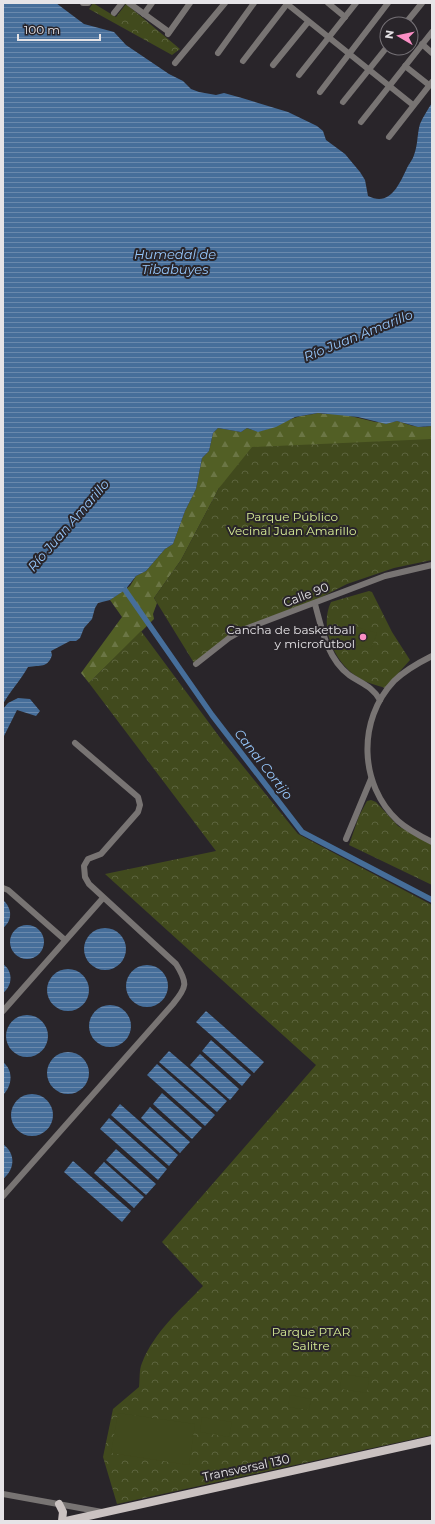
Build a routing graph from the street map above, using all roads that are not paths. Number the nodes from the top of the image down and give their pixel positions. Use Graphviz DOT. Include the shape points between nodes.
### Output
graph roads {
  1 [pos="122,3"];
  2 [pos="129,3"];
  3 [pos="152,3"];
  4 [pos="190,3"];
  5 [pos="225,3"];
  6 [pos="254,3"];
  7 [pos="328,3"];
  8 [pos="356,3"];
  9 [pos="388,3"];
  10 [pos="422,3"];
  11 [pos="286,4"];
  12 [pos="114,12"];
  13 [pos="144,14"];
  14 [pos="411,16"];
  15 [pos="345,17"];
  16 [pos="308,22"];
  17 [pos="432,32"];
  18 [pos="329,38"];
  19 [pos="422,44"];
  20 [pos="432,52"];
  21 [pos="218,53"];
  22 [pos="349,54"];
  23 [pos="380,56"];
  24 [pos="243,61"];
  25 [pos="175,63"];
  26 [pos="274,65"];
  27 [pos="405,66"];
  28 [pos="369,70"];
  29 [pos="299,75"];
  30 [pos="431,83"];
  31 [pos="389,86"];
  32 [pos="320,92"];
  33 [pos="343,102"];
  34 [pos="413,105"];
  35 [pos="361,122"];
  36 [pos="389,137"];
  37 [pos="432,565"];
  38 [pos="315,604"];
  39 [pos="432,656"];
  40 [pos="196,664"];
  41 [pos="380,700"];
  42 [pos="75,743"];
  43 [pos="371,780"];
  44 [pos="346,839"];
  45 [pos="432,842"];
  46 [pos="3,888"];
  47 [pos="102,898"];
  48 [pos="65,940"];
  49 [pos="3,1011"];
  50 [pos="3,1196"];
  51 [pos="432,1440"];
  52 [pos="3,1494"];
  53 [pos="59,1504"];
  54 [pos="104,1512"];
  55 [pos="62,1521"];
  56 [pos="66,1521"];
  1 -- 12 [label="street"];
  2 -- 13 [label="street"];
  3 -- 13 [label="street"];
  4 -- 13 [label="street" via="168,33"];
  5 -- 25 [label="street"];
  6 -- 21 [label="street"];
  7 -- 15 [label="street"];
  8 -- 15 [label="street"];
  9 -- 22 [label="street"];
  10 -- 14 [label="street"];
  11 -- 16 [label="street"];
  11 -- 24 [label="street"];
  15 -- 18 [label="street"];
  16 -- 18 [label="street"];
  16 -- 26 [label="street"];
  17 -- 19 [label="street"];
  18 -- 22 [label="street"];
  18 -- 29 [label="street"];
  19 -- 20 [label="street"];
  19 -- 27 [label="street"];
  22 -- 28 [label="street"];
  22 -- 32 [label="street"];
  23 -- 28 [label="street"];
  27 -- 30 [label="street"];
  27 -- 31 [label="street"];
  28 -- 31 [label="street"];
  28 -- 33 [label="street"];
  30 -- 34 [label="street"];
  31 -- 34 [label="street"];
  31 -- 35 [label="street"];
  34 -- 36 [label="street"];
  37 -- 38 [label="street, Calle 90" via="385,576"];
  38 -- 40 [label="street, Calle 90" via="245,629"];
  38 -- 41 [label="street" via="324,639 336,662 349,675 374,690"];
  39 -- 41 [label="street" via="412,666 394,681"];
  41 -- 43 [label="street" via="367,739"];
  42 -- 47 [label="street" via="138,797 140,805 138,812 100,854 86,861 85,878"];
  43 -- 44 [label="street"];
  43 -- 45 [label="street" via="387,809 399,822"];
  46 -- 48 [label="street"];
  47 -- 48 [label="street"];
  47 -- 50 [label="street" via="176,964 185,978 185,985 173,1004"];
  48 -- 49 [label="street"];
  51 -- 54 [label="main road, Transversal 130"];
  52 -- 53 [label="street"];
  53 -- 54 [label="street"];
  53 -- 55 [label="main road" via="63,1512"];
  54 -- 56 [label="main road, Transversal 130"];
}
